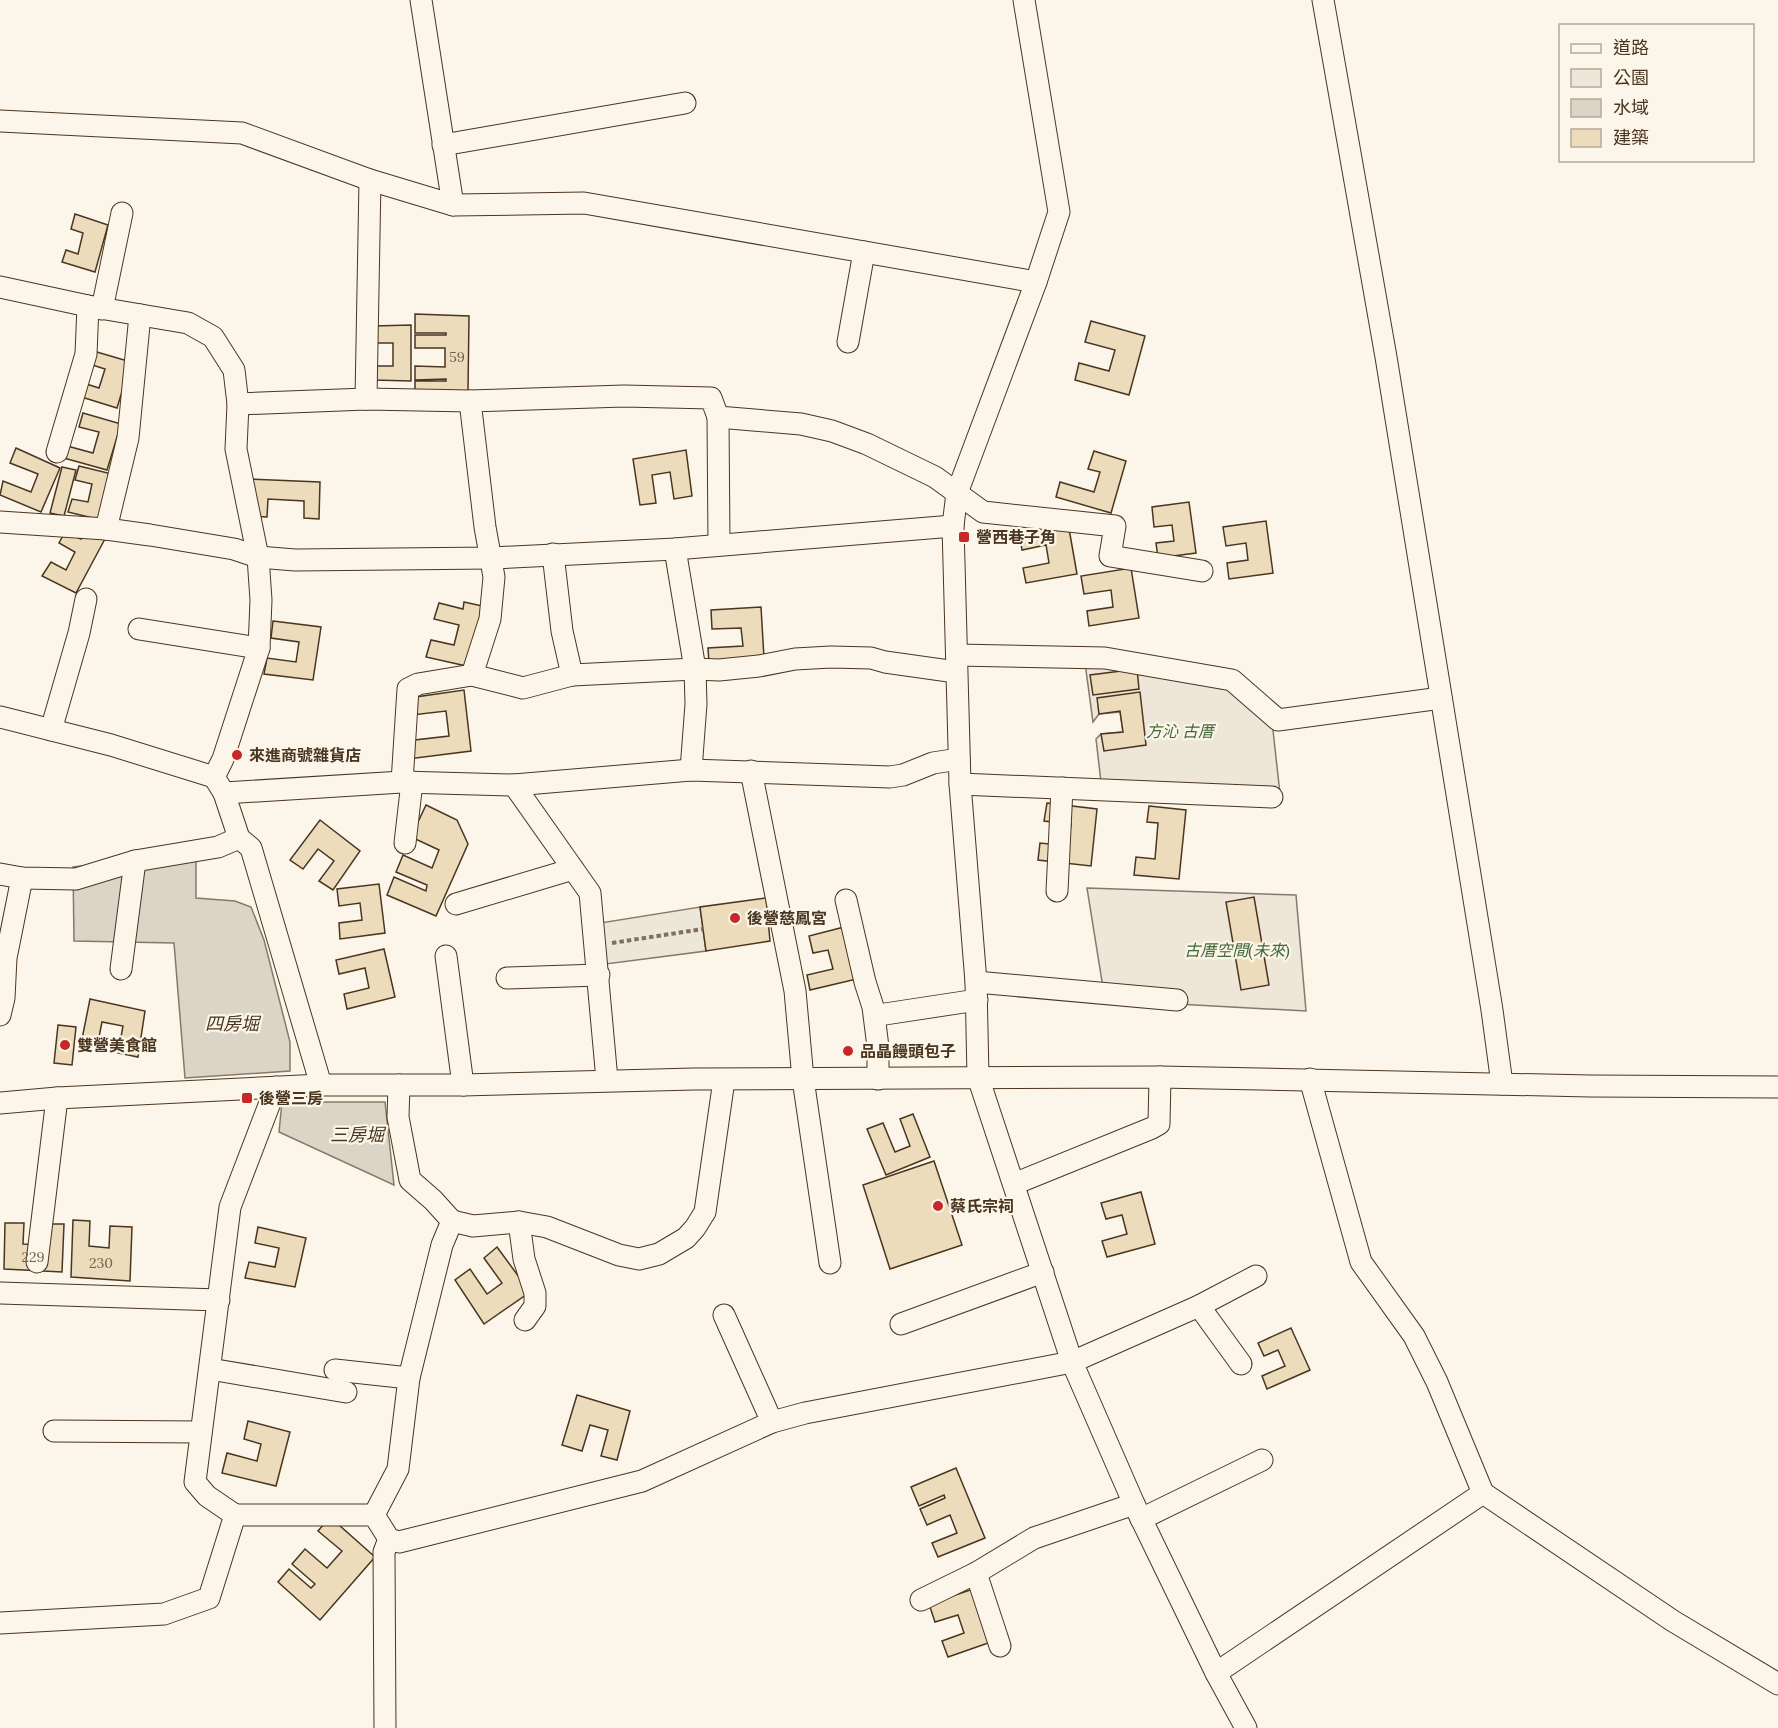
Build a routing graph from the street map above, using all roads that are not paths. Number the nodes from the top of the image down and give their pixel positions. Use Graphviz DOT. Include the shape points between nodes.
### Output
graph roads {
  1 [pos="421,0"];
  2 [pos="1024,0"];
  3 [pos="1323,0"];
  4 [pos="685,103"];
  5 [pos="0,121"];
  6 [pos="443,145"];
  7 [pos="370,180"];
  8 [pos="453,206"];
  9 [pos="122,213"];
  10 [pos="864,252"];
  11 [pos="1036,282"];
  12 [pos="0,287"];
  13 [pos="95,308"];
  14 [pos="140,315"];
  15 [pos="848,342"];
  16 [pos="366,399"];
  17 [pos="470,401"];
  18 [pos="238,404"];
  19 [pos="718,417"];
  20 [pos="57,452"];
  21 [pos="957,493"];
  22 [pos="0,522"];
  23 [pos="953,526"];
  24 [pos="106,529"];
  25 [pos="719,544"];
  26 [pos="675,549"];
  27 [pos="553,554"];
  28 [pos="258,557"];
  29 [pos="492,558"];
  30 [pos="1202,571"];
  31 [pos="86,599"];
  32 [pos="139,629"];
  33 [pos="259,648"];
  34 [pos="957,664"];
  35 [pos="695,669"];
  36 [pos="472,675"];
  37 [pos="572,675"];
  38 [pos="1442,698"];
  39 [pos="0,717"];
  40 [pos="51,730"];
  41 [pos="959,759"];
  42 [pos="691,770"];
  43 [pos="751,771"];
  44 [pos="407,782"];
  45 [pos="960,784"];
  46 [pos="219,785"];
  47 [pos="514,786"];
  48 [pos="1062,788"];
  49 [pos="1272,797"];
  50 [pos="239,838"];
  51 [pos="405,843"];
  52 [pos="135,861"];
  53 [pos="573,869"];
  54 [pos="0,874"];
  55 [pos="22,878"];
  56 [pos="1057,891"];
  57 [pos="846,900"];
  58 [pos="456,904"];
  59 [pos="446,956"];
  60 [pos="121,969"];
  61 [pos="599,975"];
  62 [pos="507,978"];
  63 [pos="976,991"];
  64 [pos="1177,1000"];
  65 [pos="1,1004"];
  66 [pos="885,1014"];
  67 [pos="978,1077"];
  68 [pos="1160,1077"];
  69 [pos="878,1078"];
  70 [pos="803,1079"];
  71 [pos="1310,1079"];
  72 [pos="607,1080"];
  73 [pos="724,1080"];
  74 [pos="1502,1084"];
  75 [pos="399,1085"];
  76 [pos="463,1085"];
  77 [pos="321,1086"];
  78 [pos="276,1087"];
  79 [pos="1778,1087"];
  80 [pos="57,1098"];
  81 [pos="0,1103"];
  82 [pos="1014,1184"];
  83 [pos="452,1221"];
  84 [pos="519,1222"];
  85 [pos="37,1262"];
  86 [pos="830,1263"];
  87 [pos="1043,1272"];
  88 [pos="1256,1276"];
  89 [pos="0,1293"];
  90 [pos="219,1300"];
  91 [pos="1200,1306"];
  92 [pos="724,1315"];
  93 [pos="525,1320"];
  94 [pos="901,1324"];
  95 [pos="1072,1362"];
  96 [pos="1241,1364"];
  97 [pos="210,1369"];
  98 [pos="335,1370"];
  99 [pos="409,1378"];
  100 [pos="346,1392"];
  101 [pos="772,1422"];
  102 [pos="54,1431"];
  103 [pos="201,1432"];
  104 [pos="1262,1460"];
  105 [pos="1484,1493"];
  106 [pos="1138,1512"];
  107 [pos="235,1515"];
  108 [pos="374,1515"];
  109 [pos="389,1539"];
  110 [pos="976,1573"];
  111 [pos="921,1600"];
  112 [pos="0,1622"];
  113 [pos="1000,1646"];
  114 [pos="1216,1673"];
  115 [pos="1778,1684"];
  116 [pos="385,1728"];
  117 [pos="1246,1728"];
  1 -- 6 [label="street"];
  2 -- 11 [label="street" via="1059,212"];
  3 -- 38 [label="street"];
  4 -- 6 [label="street"];
  5 -- 7 [label="street" via="242,133"];
  6 -- 8 [label="street"];
  7 -- 8 [label="street"];
  7 -- 16 [label="street"];
  8 -- 10 [label="street" via="584,203"];
  9 -- 13 [label="street"];
  10 -- 11 [label="street"];
  10 -- 15 [label="street"];
  11 -- 21 [label="street"];
  12 -- 13 [label="street"];
  13 -- 14 [label="street"];
  13 -- 20 [label="street" via="86,354"];
  14 -- 18 [label="street" via="188,323 213,336 234,370"];
  14 -- 24 [label="street" via="128,438"];
  16 -- 17 [label="street"];
  16 -- 18 [label="street"];
  17 -- 19 [label="street" via="624,396 711,398"];
  17 -- 29 [label="street"];
  18 -- 28 [label="street" via="236,449"];
  19 -- 21 [label="street" via="832,430 934,477"];
  19 -- 25 [label="street"];
  21 -- 23 [label="street"];
  21 -- 30 [label="street" via="983,512 1115,526 1110,556"];
  22 -- 24 [label="street"];
  23 -- 25 [label="street"];
  23 -- 34 [label="street"];
  24 -- 28 [label="street" via="223,547"];
  25 -- 26 [label="street"];
  26 -- 27 [label="street"];
  26 -- 35 [label="street"];
  27 -- 29 [label="street"];
  27 -- 37 [label="street" via="562,631"];
  28 -- 29 [label="street"];
  28 -- 33 [label="street"];
  29 -- 36 [label="street" via="490,619"];
  31 -- 40 [label="street"];
  32 -- 33 [label="street"];
  33 -- 46 [label="street" via="223,759"];
  34 -- 35 [label="street" via="831,657 719,670"];
  34 -- 38 [label="street" via="1105,657 1232,680 1278,720"];
  34 -- 41 [label="street"];
  35 -- 37 [label="street"];
  35 -- 42 [label="street"];
  36 -- 37 [label="street" via="523,688"];
  36 -- 44 [label="street" via="408,689"];
  38 -- 74 [label="street"];
  39 -- 40 [label="street"];
  40 -- 46 [label="street" via="111,745"];
  41 -- 43 [label="street" via="890,777"];
  41 -- 45 [label="street"];
  42 -- 43 [label="street"];
  42 -- 47 [label="street"];
  43 -- 70 [label="street" via="795,991"];
  44 -- 46 [label="street"];
  44 -- 47 [label="street"];
  44 -- 51 [label="street"];
  45 -- 48 [label="street"];
  45 -- 63 [label="street"];
  46 -- 50 [label="street"];
  47 -- 53 [label="street"];
  48 -- 49 [label="street"];
  48 -- 56 [label="street"];
  50 -- 52 [label="street" via="218,847"];
  50 -- 77 [label="street" via="251,848"];
  52 -- 55 [label="street" via="76,879"];
  52 -- 60 [label="street"];
  53 -- 58 [label="street"];
  53 -- 61 [label="street" via="590,894"];
  54 -- 55 [label="street"];
  55 -- 65 [label="street"];
  57 -- 69 [label="street" via="873,1007"];
  59 -- 76 [label="street"];
  61 -- 62 [label="street"];
  61 -- 72 [label="street"];
  63 -- 64 [label="street"];
  63 -- 66 [label="street"];
  63 -- 67 [label="street"];
  67 -- 68 [label="street"];
  67 -- 69 [label="street"];
  67 -- 82 [label="street"];
  68 -- 71 [label="street"];
  68 -- 82 [label="street" via="1159,1124"];
  69 -- 70 [label="street"];
  70 -- 73 [label="street"];
  70 -- 86 [label="street"];
  71 -- 74 [label="street"];
  71 -- 105 [label="street" via="1361,1262 1414,1336"];
  72 -- 73 [label="street"];
  72 -- 76 [label="street"];
  73 -- 84 [label="street" via="705,1212 686,1238 659,1254 639,1259 547,1227"];
  74 -- 79 [label="street"];
  75 -- 76 [label="street"];
  75 -- 77 [label="street"];
  75 -- 83 [label="street" via="398,1117 410,1180"];
  77 -- 78 [label="street"];
  78 -- 80 [label="street"];
  78 -- 90 [label="street" via="230,1207"];
  80 -- 81 [label="street"];
  80 -- 85 [label="street"];
  82 -- 87 [label="street"];
  83 -- 84 [label="street" via="473,1226"];
  83 -- 99 [label="street" via="442,1245"];
  84 -- 93 [label="street" via="524,1259 535,1293 535,1306"];
  87 -- 94 [label="street"];
  87 -- 95 [label="street"];
  88 -- 91 [label="street"];
  89 -- 90 [label="street"];
  90 -- 97 [label="street"];
  91 -- 95 [label="street"];
  91 -- 96 [label="street"];
  92 -- 101 [label="street"];
  95 -- 101 [label="street"];
  95 -- 106 [label="street"];
  97 -- 100 [label="street"];
  97 -- 103 [label="street"];
  98 -- 99 [label="street"];
  99 -- 108 [label="street" via="398,1469"];
  101 -- 109 [label="street" via="642,1481 399,1542"];
  102 -- 103 [label="street"];
  103 -- 107 [label="street" via="195,1482 207,1496"];
  104 -- 106 [label="street"];
  105 -- 114 [label="street"];
  105 -- 115 [label="street" via="1673,1621"];
  106 -- 110 [label="street" via="1034,1538"];
  106 -- 114 [label="street"];
  107 -- 108 [label="street"];
  107 -- 112 [label="street" via="209,1598 164,1614"];
  108 -- 109 [label="street"];
  109 -- 116 [label="street" via="384,1552"];
  110 -- 111 [label="street"];
  110 -- 113 [label="street"];
  114 -- 117 [label="street"];
}
